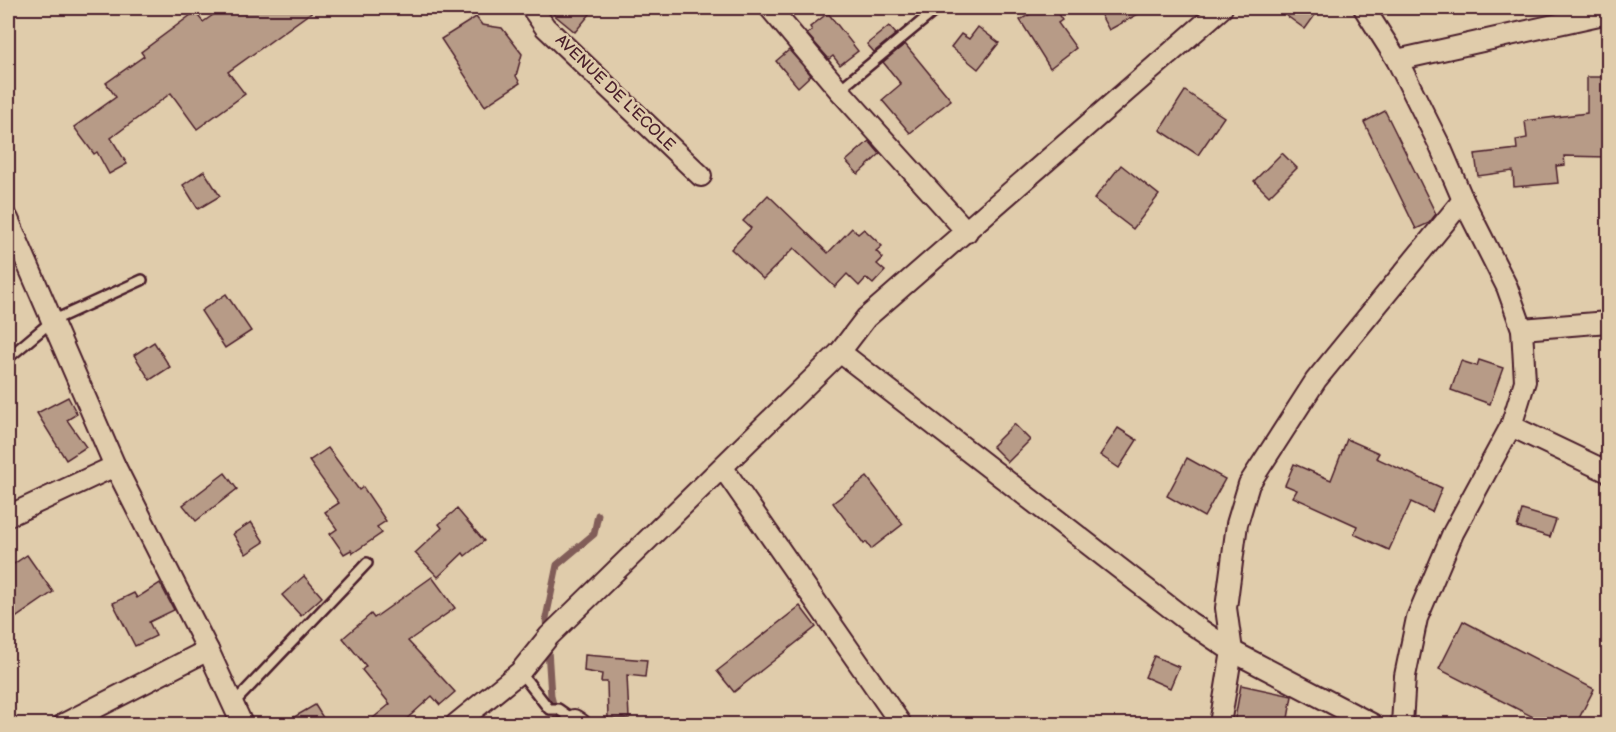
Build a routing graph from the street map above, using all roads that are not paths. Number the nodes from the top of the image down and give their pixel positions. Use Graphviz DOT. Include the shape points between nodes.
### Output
graph roads {
  1 [pos="532,8"];
  2 [pos="770,8"];
  3 [pos="938,8"];
  4 [pos="1364,8"];
  5 [pos="1217,9"];
  6 [pos="1608,13"];
  7 [pos="1397,60"];
  8 [pos="839,90"];
  9 [pos="701,176"];
  10 [pos="1462,200"];
  11 [pos="8,219"];
  12 [pos="967,232"];
  13 [pos="142,280"];
  14 [pos="52,321"];
  15 [pos="1608,322"];
  16 [pos="1522,328"];
  17 [pos="840,352"];
  18 [pos="8,358"];
  19 [pos="1511,426"];
  20 [pos="115,466"];
  21 [pos="723,468"];
  22 [pos="1608,472"];
  23 [pos="8,516"];
  24 [pos="367,563"];
  25 [pos="208,650"];
  26 [pos="1232,651"];
  27 [pos="520,672"];
  28 [pos="232,706"];
  29 [pos="577,722"];
  30 [pos="64,724"];
  31 [pos="242,724"];
  32 [pos="456,724"];
  33 [pos="901,724"];
  34 [pos="1220,724"];
  35 [pos="1372,724"];
  36 [pos="1402,724"];
  1 -- 9 [label="street, AVENUE DE L'ECOLE" via="545,27"];
  2 -- 8 [label="street"];
  3 -- 8 [label="lane"];
  4 -- 7 [label="street"];
  5 -- 12 [label="street"];
  6 -- 7 [label="street"];
  7 -- 10 [label="street"];
  8 -- 12 [label="street"];
  10 -- 16 [label="street" via="1507,287"];
  10 -- 26 [label="street" via="1316,380 1249,484 1237,524 1226,608"];
  11 -- 14 [label="street"];
  12 -- 17 [label="street" via="866,318"];
  13 -- 14 [label="lane"];
  14 -- 18 [label="lane"];
  14 -- 20 [label="street"];
  15 -- 16 [label="street"];
  16 -- 19 [label="street" via="1525,381"];
  17 -- 21 [label="street"];
  17 -- 26 [label="street" via="1189,622"];
  19 -- 22 [label="street"];
  19 -- 36 [label="street" via="1453,533 1417,618"];
  20 -- 23 [label="street"];
  20 -- 25 [label="street"];
  21 -- 27 [label="street" via="549,636"];
  21 -- 33 [label="street"];
  24 -- 28 [label="lane"];
  25 -- 28 [label="street"];
  25 -- 30 [label="street"];
  26 -- 34 [label="street"];
  26 -- 35 [label="street"];
  27 -- 29 [label="lane" via="553,709"];
  27 -- 32 [label="street"];
  28 -- 31 [label="street"];
}
